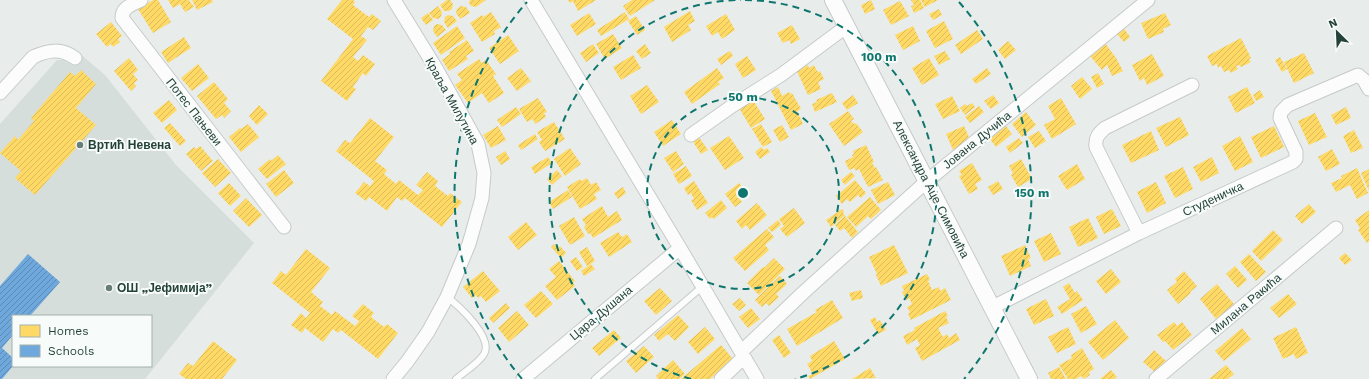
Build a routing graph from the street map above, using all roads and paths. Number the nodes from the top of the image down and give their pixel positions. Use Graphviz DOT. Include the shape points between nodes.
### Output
graph roads {
  1 [pos="140,0"];
  2 [pos="394,0"];
  3 [pos="531,0"];
  4 [pos="833,0"];
  5 [pos="1148,0"];
  6 [pos="847,26"];
  7 [pos="75,58"];
  8 [pos="1192,85"];
  9 [pos="1369,89"];
  10 [pos="0,93"];
  11 [pos="691,135"];
  12 [pos="928,181"];
  13 [pos="284,227"];
  14 [pos="1336,228"];
  15 [pos="1139,233"];
  16 [pos="680,248"];
  17 [pos="703,286"];
  18 [pos="447,298"];
  19 [pos="991,308"];
  20 [pos="742,355"];
  21 [pos="393,379"];
  22 [pos="456,379"];
  23 [pos="522,379"];
  24 [pos="595,379"];
  25 [pos="721,379"];
  26 [pos="757,379"];
  27 [pos="1029,379"];
  28 [pos="1156,379"];
  1 -- 13 [label="street, Потес Пањеви" via="125,9 122,18"];
  2 -- 18 [label="street, Краља Милутина" via="478,144 484,173 482,198"];
  3 -- 16 [label="street"];
  4 -- 6 [label="street, Александра Аце Симовића"];
  5 -- 12 [label="street, Јована Дучића"];
  6 -- 11 [label="street" via="781,75"];
  6 -- 12 [label="street, Александра Аце Симовића"];
  7 -- 10 [label="street" via="68,53 54,50 33,57"];
  8 -- 15 [label="street" via="1104,128 1095,141"];
  9 -- 15 [label="street, Студеничка" via="1358,75 1288,105 1281,112 1280,118 1296,152 1296,159 1293,162"];
  12 -- 19 [label="street, Александра Аце Симовића"];
  12 -- 20 [label="street, Јована Дучића" via="805,291"];
  14 -- 28 [label="street, Милана Ракића"];
  15 -- 19 [label="street, Студеничка"];
  16 -- 17 [label="street"];
  16 -- 23 [label="street, Цара Душана"];
  17 -- 20 [label="street"];
  17 -- 24 [label="lane"];
  18 -- 21 [label="street, Краља Милутина" via="428,332"];
  18 -- 22 [label="lane" via="463,310 485,340 486,349 484,355"];
  19 -- 27 [label="street, Александра Аце Симовића"];
  20 -- 25 [label="street, Јована Дучића"];
  20 -- 26 [label="street"];
}
